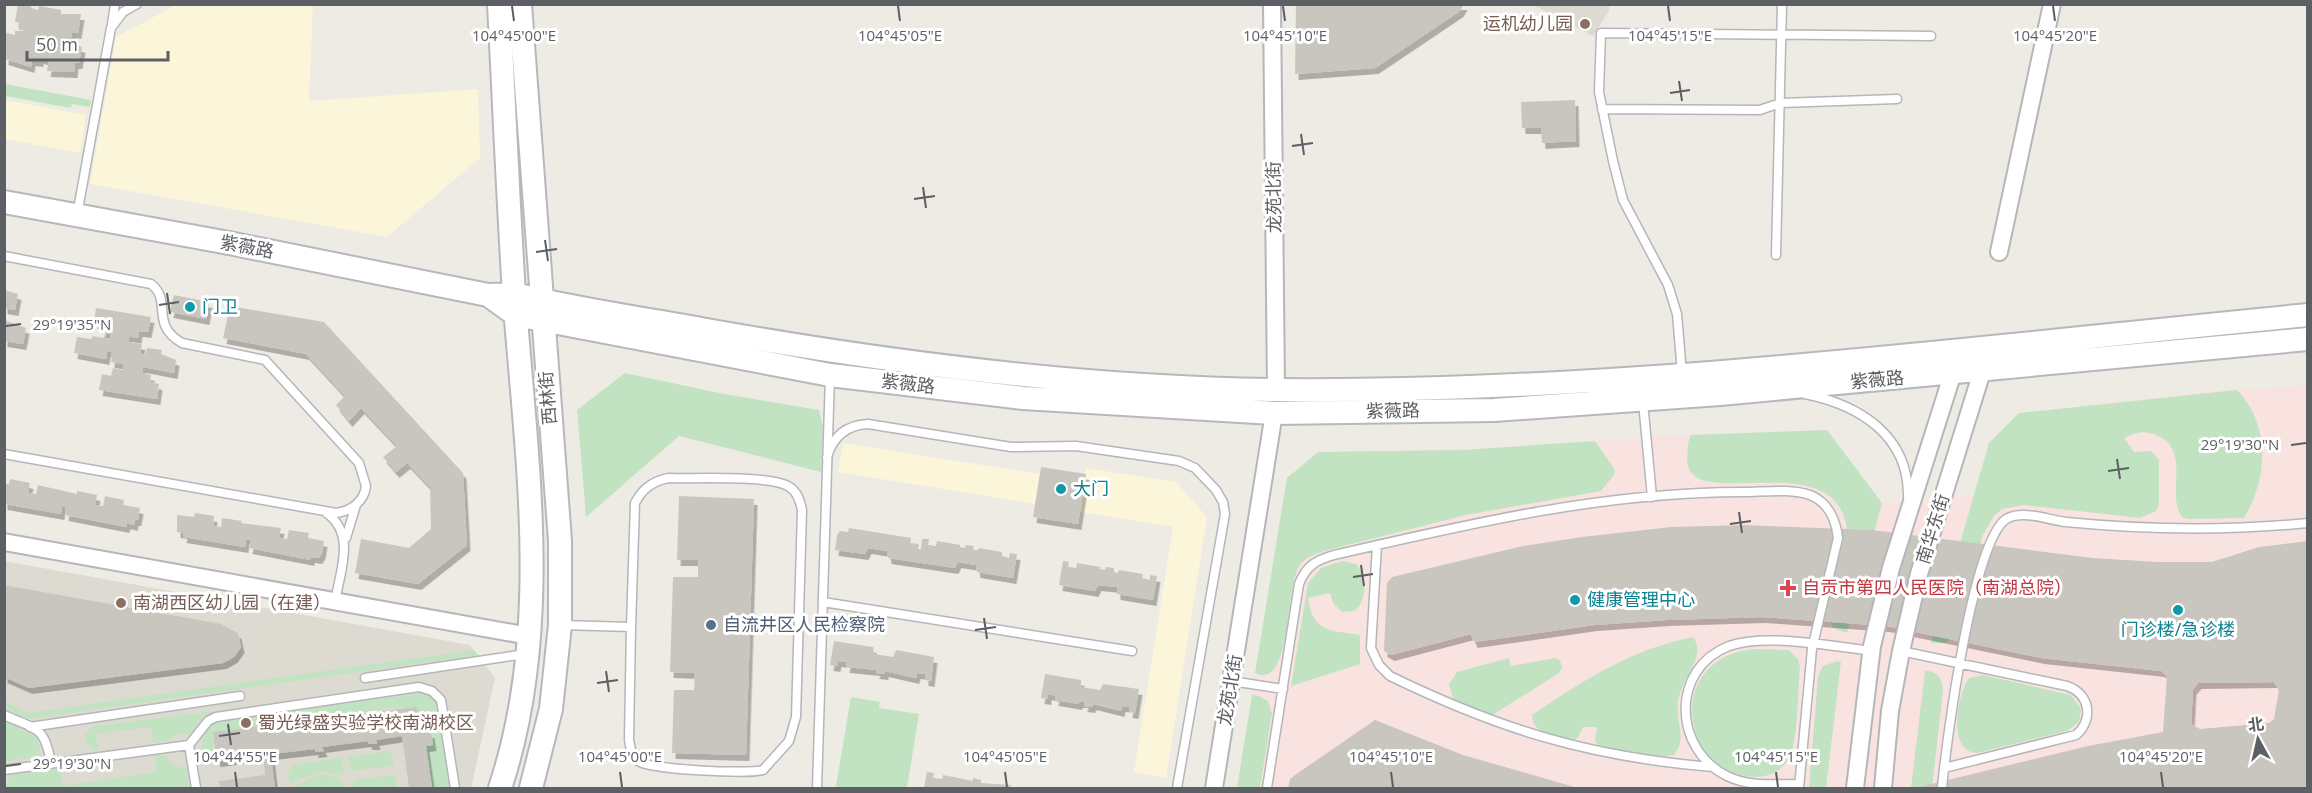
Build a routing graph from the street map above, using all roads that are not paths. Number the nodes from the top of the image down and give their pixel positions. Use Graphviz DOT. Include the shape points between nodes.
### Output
graph roads {
  1 [pos="115,4"];
  2 [pos="137,4"];
  3 [pos="499,4"];
  4 [pos="520,4"];
  5 [pos="1272,4"];
  6 [pos="1782,4"];
  7 [pos="2052,4"];
  8 [pos="111,28"];
  9 [pos="1931,36"];
  10 [pos="1898,99"];
  11 [pos="1780,103"];
  12 [pos="1602,109"];
  13 [pos="4,202"];
  14 [pos="77,215"];
  15 [pos="1999,252"];
  16 [pos="1776,255"];
  17 [pos="4,256"];
  18 [pos="515,304"];
  19 [pos="541,310"];
  20 [pos="2307,315"];
  21 [pos="2307,339"];
  22 [pos="1992,345"];
  23 [pos="1962,348"];
  24 [pos="1981,371"];
  25 [pos="1952,373"];
  26 [pos="1682,374"];
  27 [pos="830,375"];
  28 [pos="1775,389"];
  29 [pos="1276,390"];
  30 [pos="1643,399"];
  31 [pos="1274,413"];
  32 [pos="4,454"];
  33 [pos="827,457"];
  34 [pos="1652,497"];
  35 [pos="357,504"];
  36 [pos="324,511"];
  37 [pos="1908,514"];
  38 [pos="2307,523"];
  39 [pos="4,542"];
  40 [pos="345,542"];
  41 [pos="1377,545"];
  42 [pos="335,602"];
  43 [pos="823,602"];
  44 [pos="560,625"];
  45 [pos="631,627"];
  46 [pos="1813,643"];
  47 [pos="528,645"];
  48 [pos="1132,651"];
  49 [pos="1871,651"];
  50 [pos="1901,651"];
  51 [pos="1959,663"];
  52 [pos="365,678"];
  53 [pos="1231,681"];
  54 [pos="1283,689"];
  55 [pos="240,696"];
  56 [pos="4,715"];
  57 [pos="60,722"];
  58 [pos="30,727"];
  59 [pos="48,743"];
  60 [pos="189,745"];
  61 [pos="51,764"];
  62 [pos="1713,767"];
  63 [pos="1944,768"];
  64 [pos="4,770"];
  65 [pos="183,775"];
  66 [pos="194,778"];
  67 [pos="1799,786"];
  68 [pos="196,789"];
  69 [pos="455,789"];
  70 [pos="500,789"];
  71 [pos="531,789"];
  72 [pos="817,789"];
  73 [pos="1178,789"];
  74 [pos="1214,789"];
  75 [pos="1267,789"];
  76 [pos="1855,789"];
  77 [pos="1883,789"];
  78 [pos="1942,789"];
  1 -- 8 [label="lane"];
  2 -- 8 [label="lane" via="123,12"];
  3 -- 18 [label="main road, 西林街"];
  4 -- 19 [label="main road, 西林街"];
  5 -- 29 [label="street, 龙苑北街"];
  6 -- 11 [label="lane"];
  7 -- 15 [label="street"];
  8 -- 14 [label="lane"];
  9 -- 12 [label="lane" via="1601,33 1598,70"];
  10 -- 11 [label="lane"];
  11 -- 12 [label="lane" via="1760,110"];
  11 -- 16 [label="lane"];
  12 -- 26 [label="lane" via="1623,200 1668,285 1677,314"];
  13 -- 14 [label="main road, 紫薇路"];
  14 -- 18 [label="main road, 紫薇路" via="488,295"];
  17 -- 35 [label="lane" via="151,284 160,294 162,320 172,338 265,360 359,463 366,486"];
  18 -- 19 [label="main road, 紫薇路"];
  18 -- 47 [label="main road, 西林街" via="532,544"];
  19 -- 27 [label="main road, 紫薇路"];
  19 -- 29 [label="main road, 紫薇路" via="834,353 1028,375"];
  19 -- 44 [label="main road, 西林街" via="560,541"];
  20 -- 22 [label="main road, 紫薇路"];
  21 -- 24 [label="main road, 紫薇路"];
  22 -- 23 [label="main road, 紫薇路"];
  22 -- 24 [label="street, 南华东街"];
  23 -- 25 [label="street, 南华东街"];
  23 -- 26 [label="main road, 紫薇路"];
  24 -- 25 [label="main road, 紫薇路"];
  24 -- 50 [label="street, 南华东街" via="1919,574"];
  25 -- 28 [label="main road, 紫薇路"];
  25 -- 37 [label="street, 南华东街"];
  26 -- 29 [label="main road, 紫薇路" via="1492,387"];
  27 -- 31 [label="main road, 紫薇路" via="1023,398"];
  27 -- 33 [label="lane"];
  28 -- 30 [label="main road, 紫薇路"];
  28 -- 37 [label="lane" via="1847,406 1887,434 1905,466"];
  30 -- 31 [label="main road, 紫薇路" via="1494,410"];
  30 -- 34 [label="lane"];
  31 -- 53 [label="street, 龙苑北街"];
  32 -- 36 [label="lane"];
  33 -- 43 [label="lane"];
  33 -- 73 [label="lane" via="842,432 851,426 868,424 1011,447 1101,449 1179,461 1202,473 1220,495 1225,514"];
  34 -- 41 [label="lane" via="1518,514"];
  34 -- 46 [label="lane" via="1788,492 1808,494 1824,504 1835,522 1838,538"];
  35 -- 36 [label="lane" via="342,512"];
  35 -- 40 [label="lane"];
  36 -- 40 [label="lane" via="338,522"];
  37 -- 49 [label="street, 南华东街"];
  38 -- 51 [label="lane" via="2159,529 2010,517 1996,527 1992,537"];
  39 -- 42 [label="street"];
  40 -- 42 [label="lane"];
  41 -- 54 [label="lane" via="1323,558 1303,575"];
  41 -- 62 [label="lane" via="1371,648 1390,676 1490,722 1551,741 1640,760"];
  42 -- 47 [label="street"];
  43 -- 48 [label="lane"];
  43 -- 72 [label="lane"];
  44 -- 45 [label="lane"];
  44 -- 71 [label="main road, 西林街" via="551,709"];
  45 -- 45 [label="lane" via="635,502 642,491 668,478 772,481 792,488 802,510 796,717 789,741 766,766 757,771 656,767 632,754"];
  46 -- 49 [label="lane"];
  46 -- 62 [label="lane" via="1741,643 1718,651 1700,668 1688,688 1686,720 1692,744"];
  46 -- 67 [label="lane"];
  47 -- 52 [label="lane"];
  47 -- 70 [label="main road, 西林街" via="520,708"];
  49 -- 76 [label="street, 南华东街"];
  50 -- 51 [label="lane"];
  50 -- 77 [label="street, 南华东街" via="1890,711"];
  51 -- 63 [label="lane"];
  51 -- 63 [label="lane" via="2067,686 2080,693 2088,710 2082,729 2068,738"];
  53 -- 54 [label="lane"];
  53 -- 74 [label="street, 龙苑北街"];
  54 -- 75 [label="lane"];
  55 -- 57 [label="lane"];
  56 -- 58 [label="lane"];
  57 -- 58 [label="lane"];
  57 -- 59 [label="lane" via="51,728"];
  58 -- 59 [label="lane" via="42,732"];
  59 -- 61 [label="lane"];
  60 -- 61 [label="lane"];
  60 -- 66 [label="lane"];
  60 -- 69 [label="lane" via="216,717 426,688 438,695 442,705"];
  61 -- 64 [label="lane"];
  62 -- 67 [label="lane" via="1744,783"];
  63 -- 78 [label="lane"];
  65 -- 66 [label="lane"];
  66 -- 68 [label="lane"];
}
